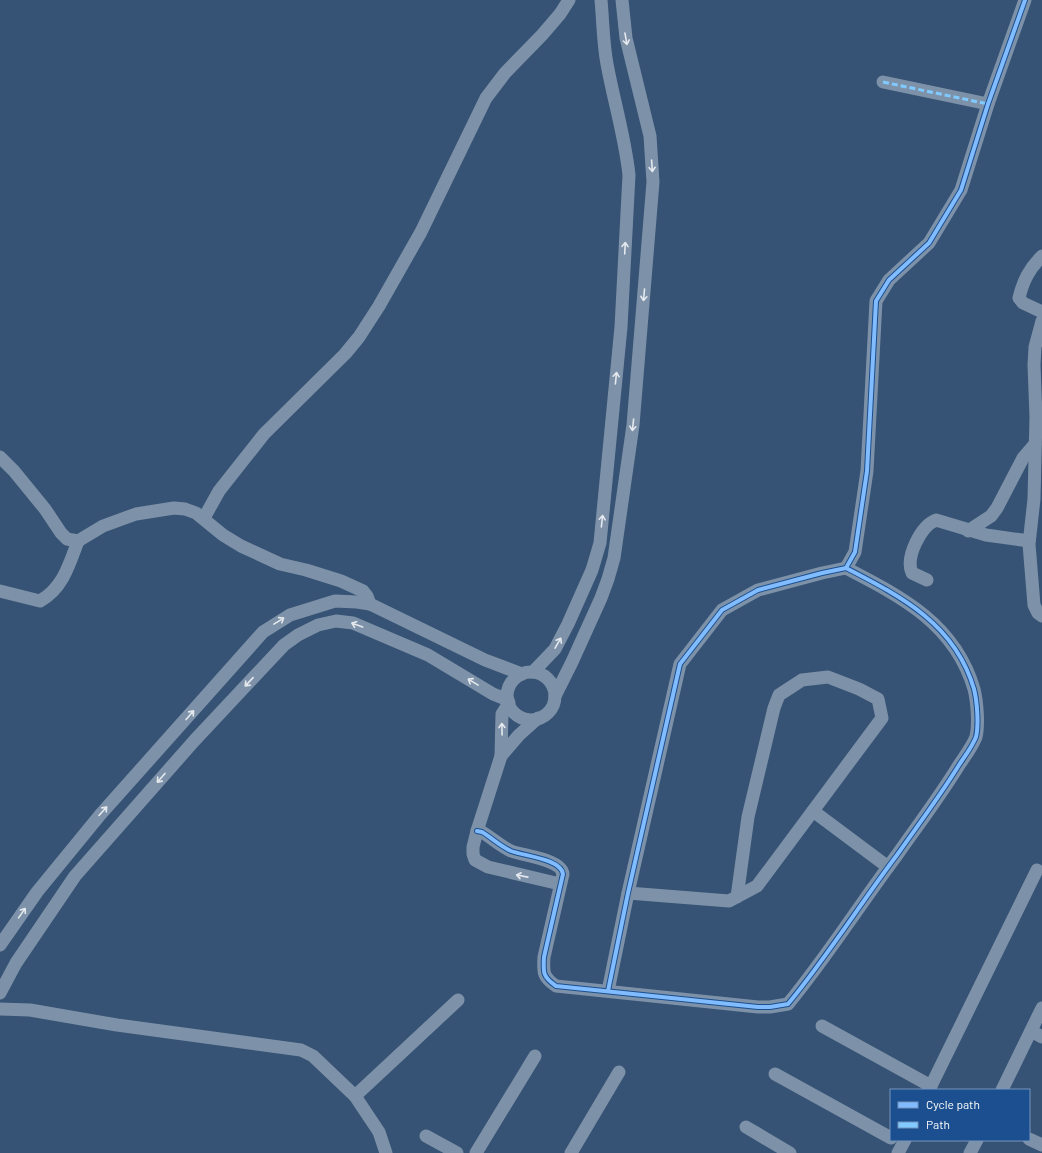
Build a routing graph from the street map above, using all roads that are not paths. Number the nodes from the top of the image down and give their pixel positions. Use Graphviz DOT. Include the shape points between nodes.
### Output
graph roads {
  1 [pos="569,0"];
  2 [pos="601,0"];
  3 [pos="622,0"];
  4 [pos="1025,0"];
  5 [pos="883,82"];
  6 [pos="988,104"];
  7 [pos="1042,256"];
  8 [pos="1042,312"];
  9 [pos="1042,321"];
  10 [pos="1039,399"];
  11 [pos="1035,444"];
  12 [pos="0,457"];
  13 [pos="204,518"];
  14 [pos="968,531"];
  15 [pos="78,540"];
  16 [pos="1029,541"];
  17 [pos="846,568"];
  18 [pos="927,580"];
  19 [pos="0,591"];
  20 [pos="370,604"];
  21 [pos="1042,616"];
  22 [pos="528,673"];
  23 [pos="555,696"];
  24 [pos="508,702"];
  25 [pos="538,718"];
  26 [pos="501,756"];
  27 [pos="813,811"];
  28 [pos="478,831"];
  29 [pos="888,867"];
  30 [pos="1037,870"];
  31 [pos="560,884"];
  32 [pos="628,893"];
  33 [pos="737,897"];
  34 [pos="0,945"];
  35 [pos="608,991"];
  36 [pos="0,993"];
  37 [pos="458,1000"];
  38 [pos="1042,1008"];
  39 [pos="0,1009"];
  40 [pos="822,1026"];
  41 [pos="1036,1034"];
  42 [pos="535,1056"];
  43 [pos="619,1072"];
  44 [pos="775,1074"];
  45 [pos="930,1088"];
  46 [pos="1003,1089"];
  47 [pos="355,1096"];
  48 [pos="746,1127"];
  49 [pos="426,1136"];
  50 [pos="890,1137"];
  51 [pos="1030,1139"];
  52 [pos="976,1141"];
  53 [pos="1042,1145"];
  54 [pos="386,1153"];
  55 [pos="457,1153"];
  56 [pos="476,1153"];
  57 [pos="571,1153"];
  58 [pos="790,1153"];
  59 [pos="970,1153"];
  1 -- 13 [label="street" via="560,14 505,73 486,98 421,232 390,288 359,336 345,354 264,434 219,491"];
  22 -- 2 [label="street, one-way" via="554,649 568,624 592,570 600,543 621,327 629,175 607,63"];
  3 -- 23 [label="street, one-way" via="626,38 650,136 653,182 633,425 610,572 601,598"];
  4 -- 6 [label="street"];
  5 -- 6 [label="street"];
  6 -- 17 [label="street" via="961,190 929,243 889,280 876,301 867,471 855,552"];
  7 -- 8 [label="street" via="1028,272 1019,298 1023,303"];
  9 -- 10 [label="street" via="1035,347 1034,364"];
  10 -- 11 [label="street"];
  11 -- 14 [label="street" via="1023,458 998,508 991,516"];
  11 -- 16 [label="street" via="1034,499"];
  12 -- 15 [label="street" via="45,509 61,533 67,539"];
  13 -- 15 [label="street" via="185,509 174,508 136,514 103,526"];
  13 -- 20 [label="street" via="223,535 241,546 280,564 341,581 363,592"];
  14 -- 16 [label="street"];
  14 -- 18 [label="street" via="936,520 925,528 914,545 910,568 914,575"];
  15 -- 19 [label="street" via="69,567 50,596 40,601"];
  16 -- 21 [label="street" via="1034,605"];
  17 -- 29 [label="street" via="918,609 949,639 966,667 977,702 976,735 973,743"];
  17 -- 32 [label="street" via="758,590 722,610 680,664"];
  20 -- 22 [label="street" via="485,660"];
  34 -- 20 [label="street, one-way" via="37,892 100,815 263,632 290,615 335,601"];
  22 -- 23 [label="street" via="544,676 549,680"];
  22 -- 24 [label="street" via="512,682"];
  23 -- 25 [label="street" via="550,710"];
  24 -- 25 [label="street" via="520,717 529,720"];
  26 -- 24 [label="street, one-way" via="502,714"];
  24 -- 36 [label="street, one-way" via="428,655 353,623 336,621 318,625 298,635 284,645 194,741 75,876 16,963"];
  25 -- 26 [label="street"];
  26 -- 28 [label="street"];
  27 -- 29 [label="street"];
  27 -- 33 [label="street" via="757,886"];
  27 -- 33 [label="street" via="882,718 878,699 828,677 802,680 779,695 748,817"];
  28 -- 31 [label="street" via="510,850 561,867 563,871"];
  31 -- 28 [label="street, one-way" via="511,874 480,864 473,854"];
  29 -- 35 [label="street" via="788,1004 758,1007"];
  30 -- 45 [label="street"];
  31 -- 35 [label="street" via="546,943 543,972 556,986"];
  32 -- 33 [label="street" via="729,901"];
  32 -- 35 [label="street"];
  37 -- 47 [label="street"];
  38 -- 41 [label="street"];
  39 -- 47 [label="street" via="30,1010 117,1025 301,1050 314,1056"];
  40 -- 45 [label="street"];
  41 -- 46 [label="street"];
  42 -- 56 [label="street"];
  43 -- 57 [label="street"];
  44 -- 50 [label="street"];
  47 -- 54 [label="street" via="379,1132"];
  48 -- 58 [label="street"];
  49 -- 55 [label="street"];
  51 -- 53 [label="street"];
  52 -- 59 [label="street"];
}
